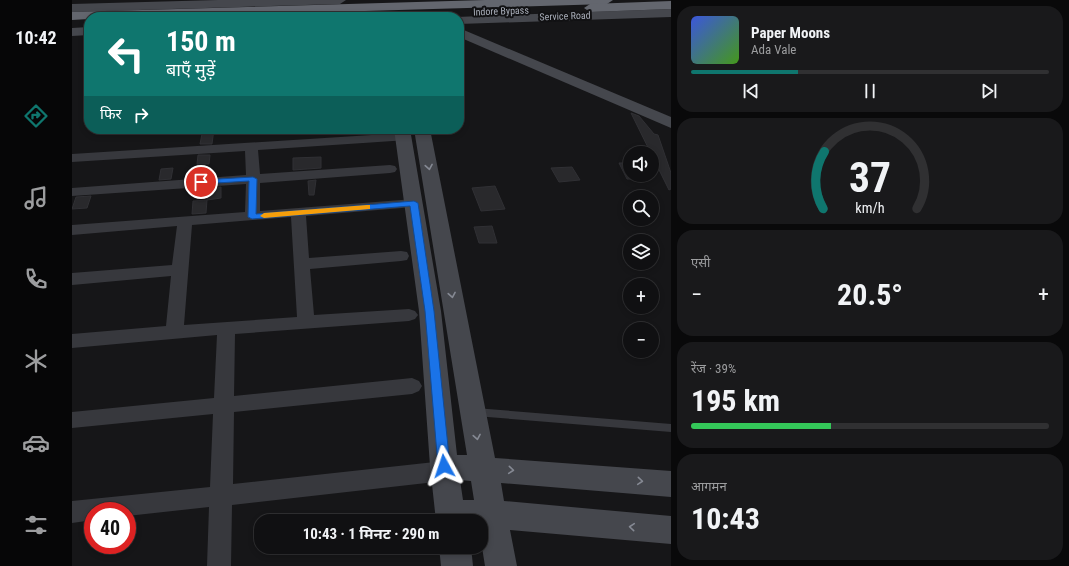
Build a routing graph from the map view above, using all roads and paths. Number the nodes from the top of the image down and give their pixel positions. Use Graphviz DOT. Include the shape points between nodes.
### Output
graph roads {
  1 [pos="340,0"];
  2 [pos="607,0"];
  3 [pos="234,2"];
  4 [pos="671,6"];
  5 [pos="72,8"];
  6 [pos="206,12"];
  7 [pos="464,12"];
  8 [pos="671,13"];
  9 [pos="72,16"];
  10 [pos="84,16"];
  11 [pos="464,20"];
  12 [pos="84,23"];
  13 [pos="72,24"];
  14 [pos="84,31"];
  15 [pos="72,32"];
  16 [pos="464,34"];
  17 [pos="671,123"];
  18 [pos="386,134"];
  19 [pos="409,134"];
  20 [pos="409,134"];
  21 [pos="251,146"];
  22 [pos="72,158"];
  23 [pos="390,169"];
  24 [pos="253,179"];
  25 [pos="72,192"];
  26 [pos="414,203"];
  27 [pos="298,213"];
  28 [pos="252,217"];
  29 [pos="185,221"];
  30 [pos="72,230"];
  31 [pos="401,256"];
  32 [pos="301,264"];
  33 [pos="181,270"];
  34 [pos="72,279"];
  35 [pos="409,315"];
  36 [pos="306,322"];
  37 [pos="226,328"];
  38 [pos="174,332"];
  39 [pos="72,341"];
  40 [pos="412,386"];
  41 [pos="224,405"];
  42 [pos="472,412"];
  43 [pos="72,420"];
  44 [pos="671,428"];
  45 [pos="483,468"];
  46 [pos="444,469"];
  47 [pos="671,484"];
  48 [pos="220,496"];
  49 [pos="72,512"];
  50 [pos="451,514"];
  51 [pos="488,514"];
  52 [pos="491,514"];
  53 [pos="671,530"];
  54 [pos="456,554"];
  55 [pos="219,566"];
  56 [pos="457,566"];
  57 [pos="501,566"];
  1 -- 3 [label="street"];
  2 -- 6 [label="highway, Indore Bypass"];
  3 -- 5 [label="street"];
  4 -- 7 [label="highway, Indore Bypass"];
  8 -- 11 [label="street, Service Road"];
  9 -- 10 [label="highway, Indore Bypass"];
  12 -- 13 [label="highway"];
  14 -- 15 [label="street"];
  16 -- 17 [label="street"];
  18 -- 21 [label="street"];
  19 -- 26 [label="street"];
  20 -- 42 [label="street, one-way"];
  21 -- 22 [label="street"];
  21 -- 24 [label="street"];
  23 -- 24 [label="street"];
  24 -- 25 [label="street"];
  24 -- 28 [label="street"];
  26 -- 27 [label="street"];
  26 -- 46 [label="street" via="430,311"];
  27 -- 28 [label="street"];
  27 -- 32 [label="street"];
  28 -- 29 [label="street"];
  29 -- 30 [label="street"];
  29 -- 33 [label="street"];
  31 -- 32 [label="street"];
  32 -- 36 [label="street"];
  33 -- 34 [label="street"];
  33 -- 38 [label="street"];
  35 -- 36 [label="street"];
  36 -- 37 [label="street"];
  37 -- 38 [label="street"];
  37 -- 41 [label="street"];
  38 -- 39 [label="street"];
  40 -- 41 [label="street"];
  41 -- 43 [label="street"];
  41 -- 48 [label="street"];
  42 -- 44 [label="lane"];
  42 -- 45 [label="street, one-way"];
  45 -- 46 [label="street"];
  45 -- 47 [label="street, one-way"];
  45 -- 52 [label="street"];
  46 -- 48 [label="street"];
  46 -- 50 [label="street"];
  48 -- 49 [label="street"];
  48 -- 55 [label="street"];
  51 -- 52 [label="street"];
  53 -- 52 [label="street, one-way"];
  52 -- 57 [label="street"];
  54 -- 56 [label="street"];
}
